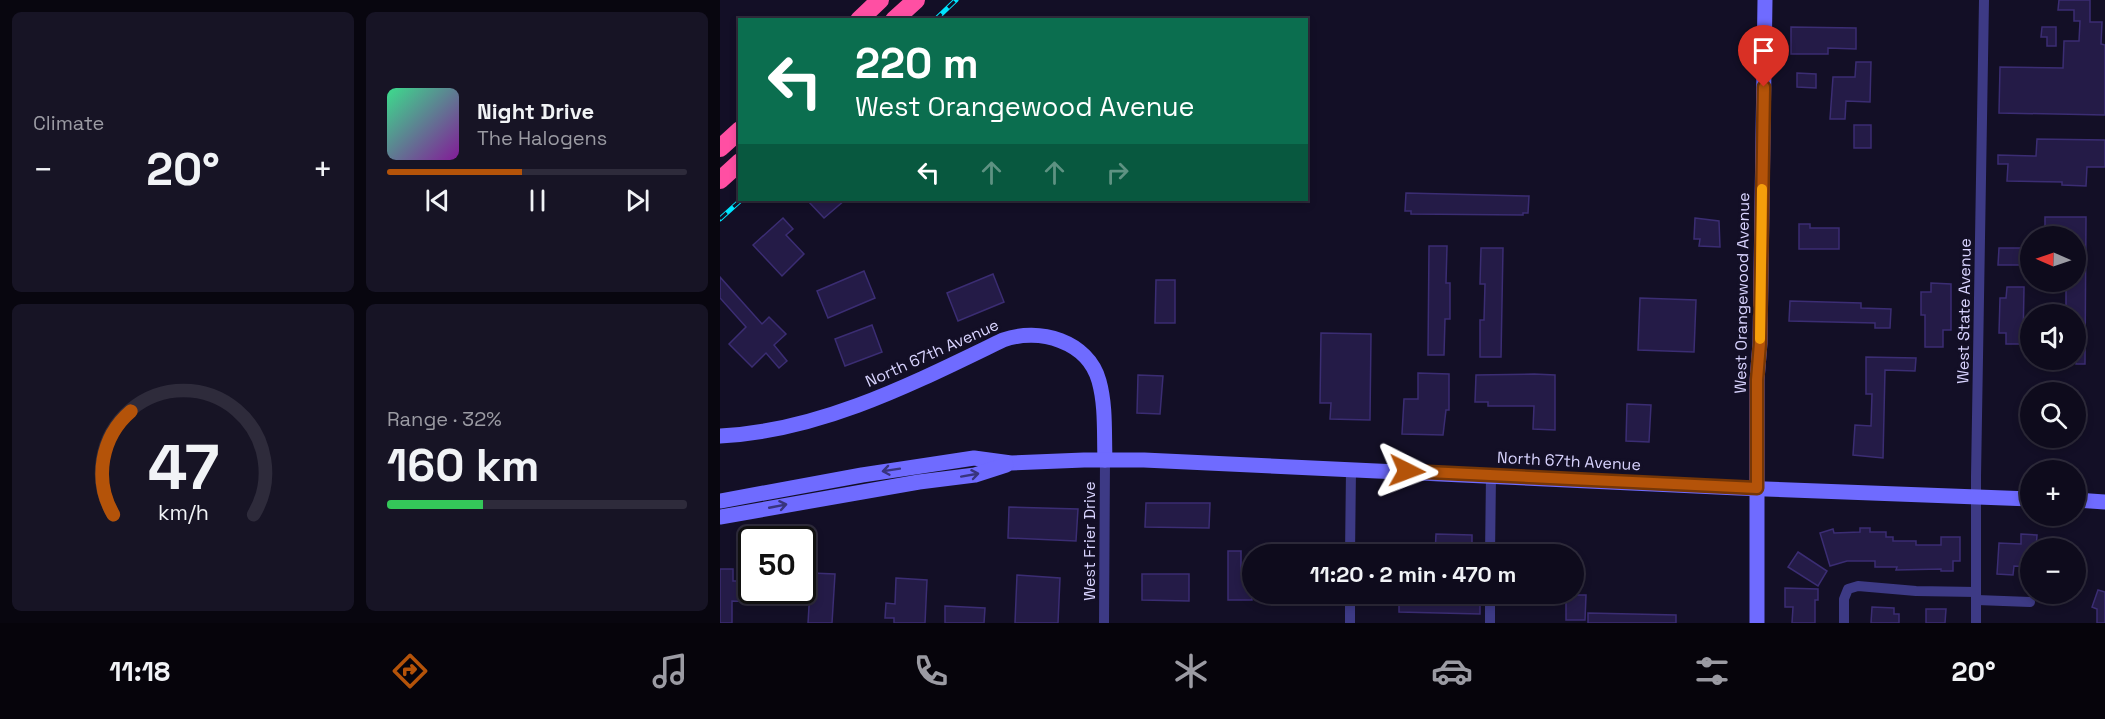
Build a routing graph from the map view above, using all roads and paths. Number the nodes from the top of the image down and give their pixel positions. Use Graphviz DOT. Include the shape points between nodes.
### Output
graph roads {
  1 [pos="880,0"];
  2 [pos="916,0"];
  3 [pos="1765,0"];
  4 [pos="1984,0"];
  5 [pos="861,18"];
  6 [pos="896,18"];
  7 [pos="738,132"];
  8 [pos="720,148"];
  9 [pos="738,164"];
  10 [pos="720,180"];
  11 [pos="720,436"];
  12 [pos="1105,460"];
  13 [pos="1011,463"];
  14 [pos="1351,469"];
  15 [pos="1491,475"];
  16 [pos="1757,488"];
  17 [pos="1978,496"];
  18 [pos="2020,498"];
  19 [pos="2086,500"];
  20 [pos="720,501"];
  21 [pos="2105,501"];
  22 [pos="720,517"];
  23 [pos="1350,544"];
  24 [pos="1491,544"];
  25 [pos="1976,596"];
  26 [pos="2020,601"];
  27 [pos="1350,604"];
  28 [pos="1490,604"];
  29 [pos="1104,623"];
  30 [pos="1350,623"];
  31 [pos="1490,623"];
  32 [pos="1757,623"];
  33 [pos="1844,623"];
  34 [pos="1976,623"];
  1 -- 5 [label="highway"];
  2 -- 6 [label="highway"];
  3 -- 16 [label="main road, West Orangewood Avenue"];
  4 -- 17 [label="street, West State Avenue"];
  7 -- 8 [label="highway"];
  9 -- 10 [label="highway"];
  11 -- 12 [label="main road, North 67th Avenue" via="827,416 1004,340 1034,334 1066,343 1093,367 1103,402"];
  12 -- 13 [label="main road, North 67th Avenue"];
  12 -- 14 [label="main road, North 67th Avenue"];
  12 -- 29 [label="street, West Frier Drive"];
  13 -- 20 [label="main road, North 67th Avenue, one-way" via="974,458 951,461"];
  22 -- 13 [label="main road, North 67th Avenue, one-way" via="975,475"];
  14 -- 15 [label="main road, North 67th Avenue"];
  14 -- 23 [label="street"];
  15 -- 16 [label="main road, North 67th Avenue"];
  15 -- 24 [label="street"];
  16 -- 17 [label="main road, North 67th Avenue"];
  16 -- 32 [label="main road, West Orangewood Avenue"];
  17 -- 18 [label="main road, North 67th Avenue"];
  17 -- 25 [label="street, West State Avenue"];
  19 -- 21 [label="main road"];
  25 -- 26 [label="street"];
  25 -- 33 [label="street" via="1857,586 1848,589 1844,599"];
  25 -- 34 [label="street, West State Avenue"];
  27 -- 30 [label="street"];
  28 -- 31 [label="street"];
}
